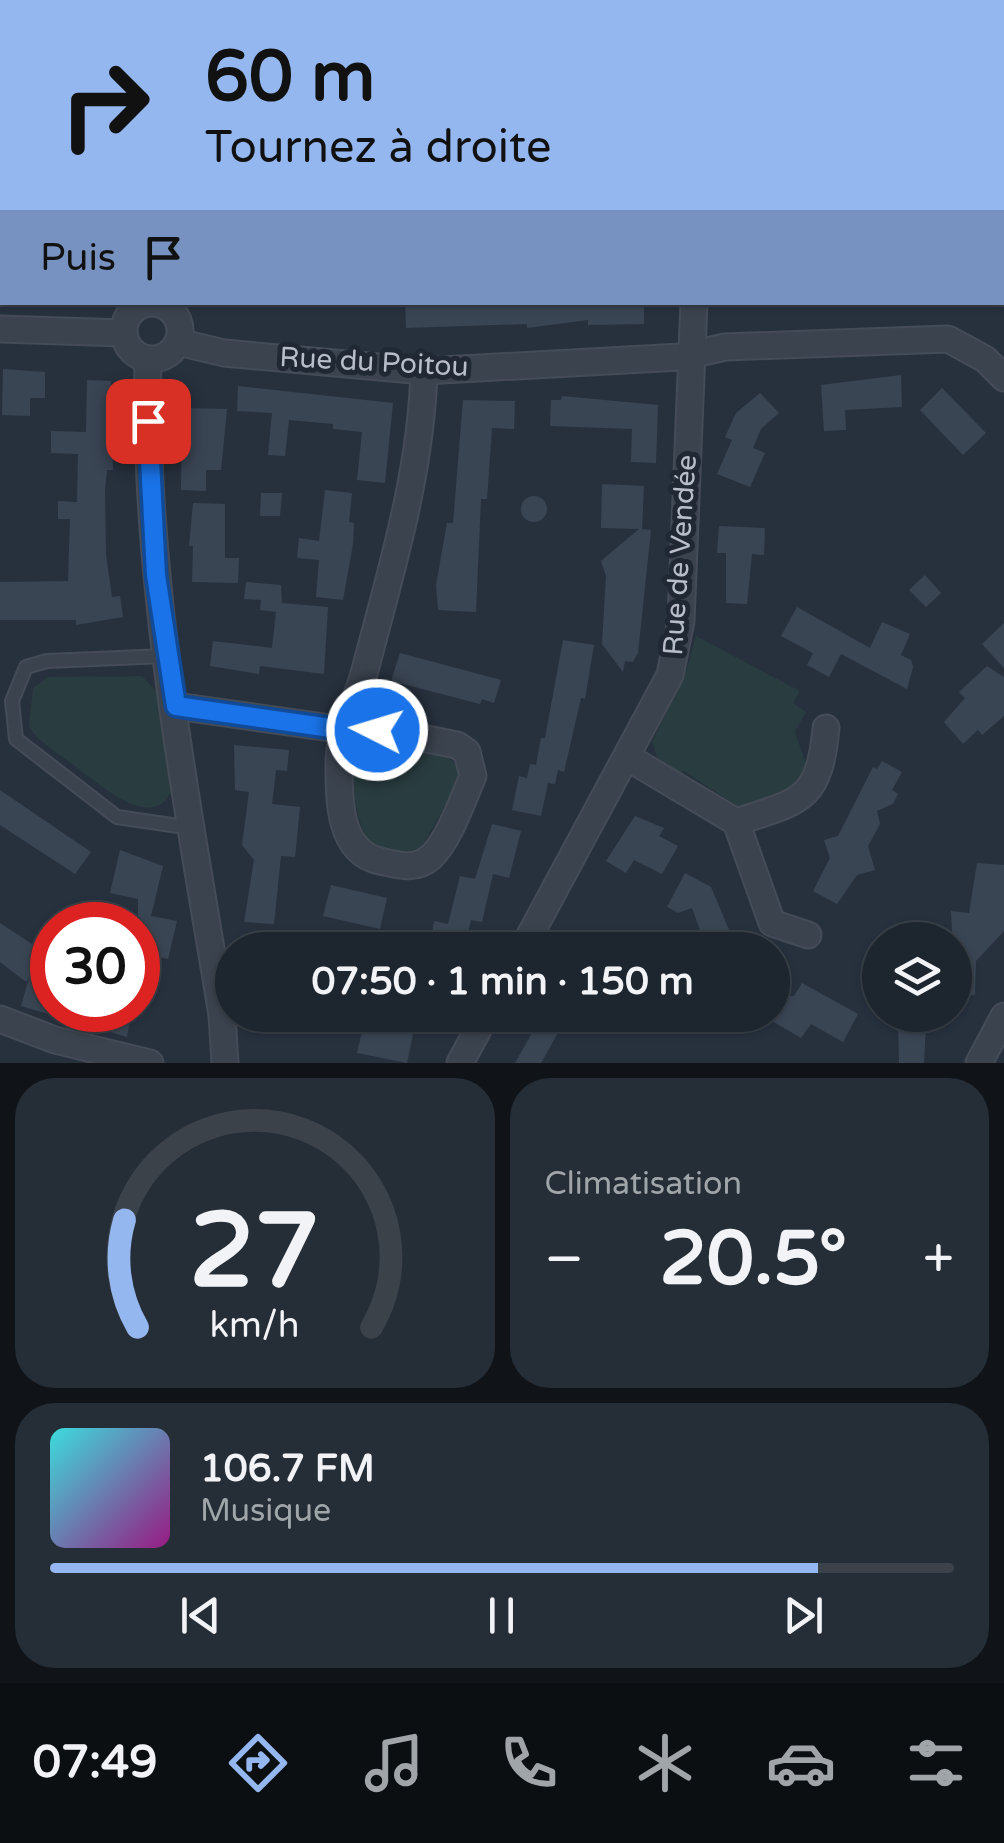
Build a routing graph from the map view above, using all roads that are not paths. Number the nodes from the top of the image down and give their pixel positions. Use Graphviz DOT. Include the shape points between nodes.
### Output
graph roads {
  1 [pos="168,305"];
  2 [pos="694,305"];
  3 [pos="125,316"];
  4 [pos="0,329"];
  5 [pos="178,342"];
  6 [pos="692,356"];
  7 [pos="148,359"];
  8 [pos="424,370"];
  9 [pos="1004,378"];
  10 [pos="166,656"];
  11 [pos="176,706"];
  12 [pos="826,728"];
  13 [pos="345,730"];
  14 [pos="627,757"];
  15 [pos="736,822"];
  16 [pos="194,828"];
  17 [pos="532,932"];
  18 [pos="808,934"];
  19 [pos="1004,1016"];
  20 [pos="0,1019"];
  21 [pos="477,1032"];
  22 [pos="150,1063"];
  23 [pos="225,1063"];
  24 [pos="460,1063"];
  25 [pos="979,1063"];
  1 -- 5 [label="street"];
  2 -- 6 [label="street, Rue de Vendée"];
  3 -- 4 [label="street"];
  3 -- 7 [label="street" via="132,350"];
  5 -- 7 [label="street" via="166,355"];
  5 -- 8 [label="street, Rue du Poitou" via="224,353"];
  6 -- 8 [label="street, Rue du Poitou"];
  6 -- 9 [label="street, Rue du Poitou" via="725,347 948,339"];
  6 -- 14 [label="street, Rue de Vendée" via="681,621 670,675"];
  7 -- 10 [label="street" via="151,502"];
  8 -- 13 [label="street" via="413,486"];
  10 -- 11 [label="street"];
  10 -- 16 [label="lane" via="26,667 12,701 16,739 117,817"];
  11 -- 13 [label="street"];
  11 -- 16 [label="street"];
  12 -- 15 [label="street" via="822,766 800,801"];
  13 -- 13 [label="street" via="442,741 467,752 473,776 468,789 433,856 419,865 368,858 346,834 339,765"];
  14 -- 15 [label="street"];
  14 -- 17 [label="street, Rue de Vendée"];
  15 -- 18 [label="street" via="772,922"];
  16 -- 23 [label="street"];
  19 -- 25 [label="street"];
  20 -- 22 [label="street"];
  21 -- 24 [label="street"];
}
